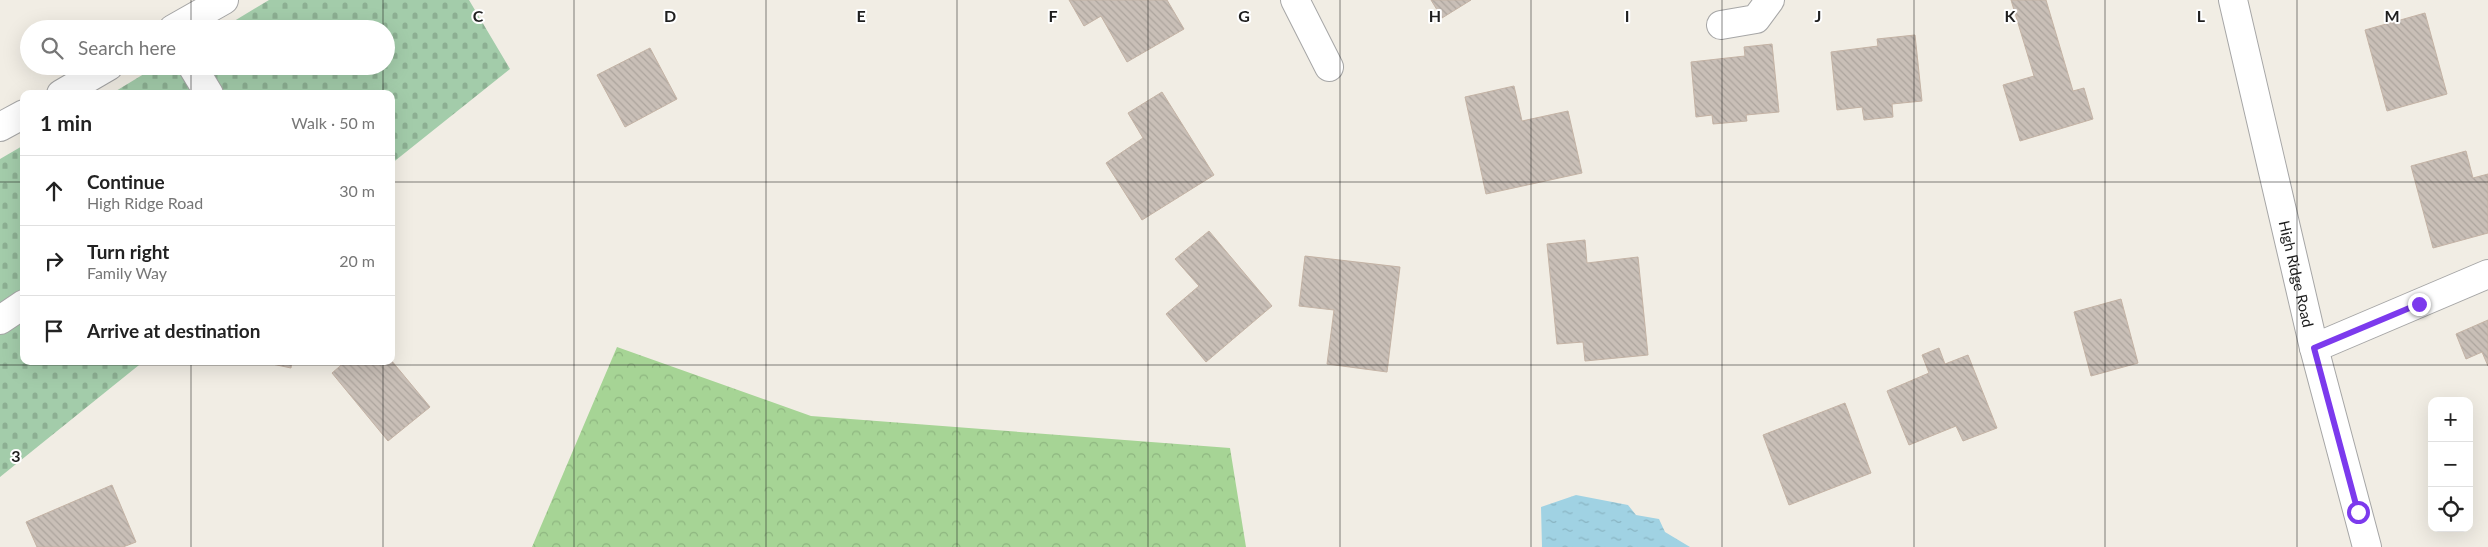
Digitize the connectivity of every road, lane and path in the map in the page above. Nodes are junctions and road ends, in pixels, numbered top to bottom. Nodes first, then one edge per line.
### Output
1 (224, 0) edge
2 (1295, 0) edge
3 (1770, 0) edge
4 (2233, 0) edge
5 (189, 20) edge
6 (1721, 26) dead end
7 (1329, 67) dead end
8 (94, 75) edge
9 (197, 75) edge
10 (68, 90) edge
11 (207, 90) edge
12 (20, 116) edge
13 (0, 127) edge
14 (2488, 274) edge
15 (20, 307) edge
16 (0, 320) edge
17 (2314, 348) junction
18 (2368, 547) edge

1 - 5 street
2 - 7 street
3 - 6 street
4 - 17 street, High Ridge Road
8 - 10 street
9 - 11 street
12 - 13 street
14 - 17 street
15 - 16 street
17 - 18 street, High Ridge Road

